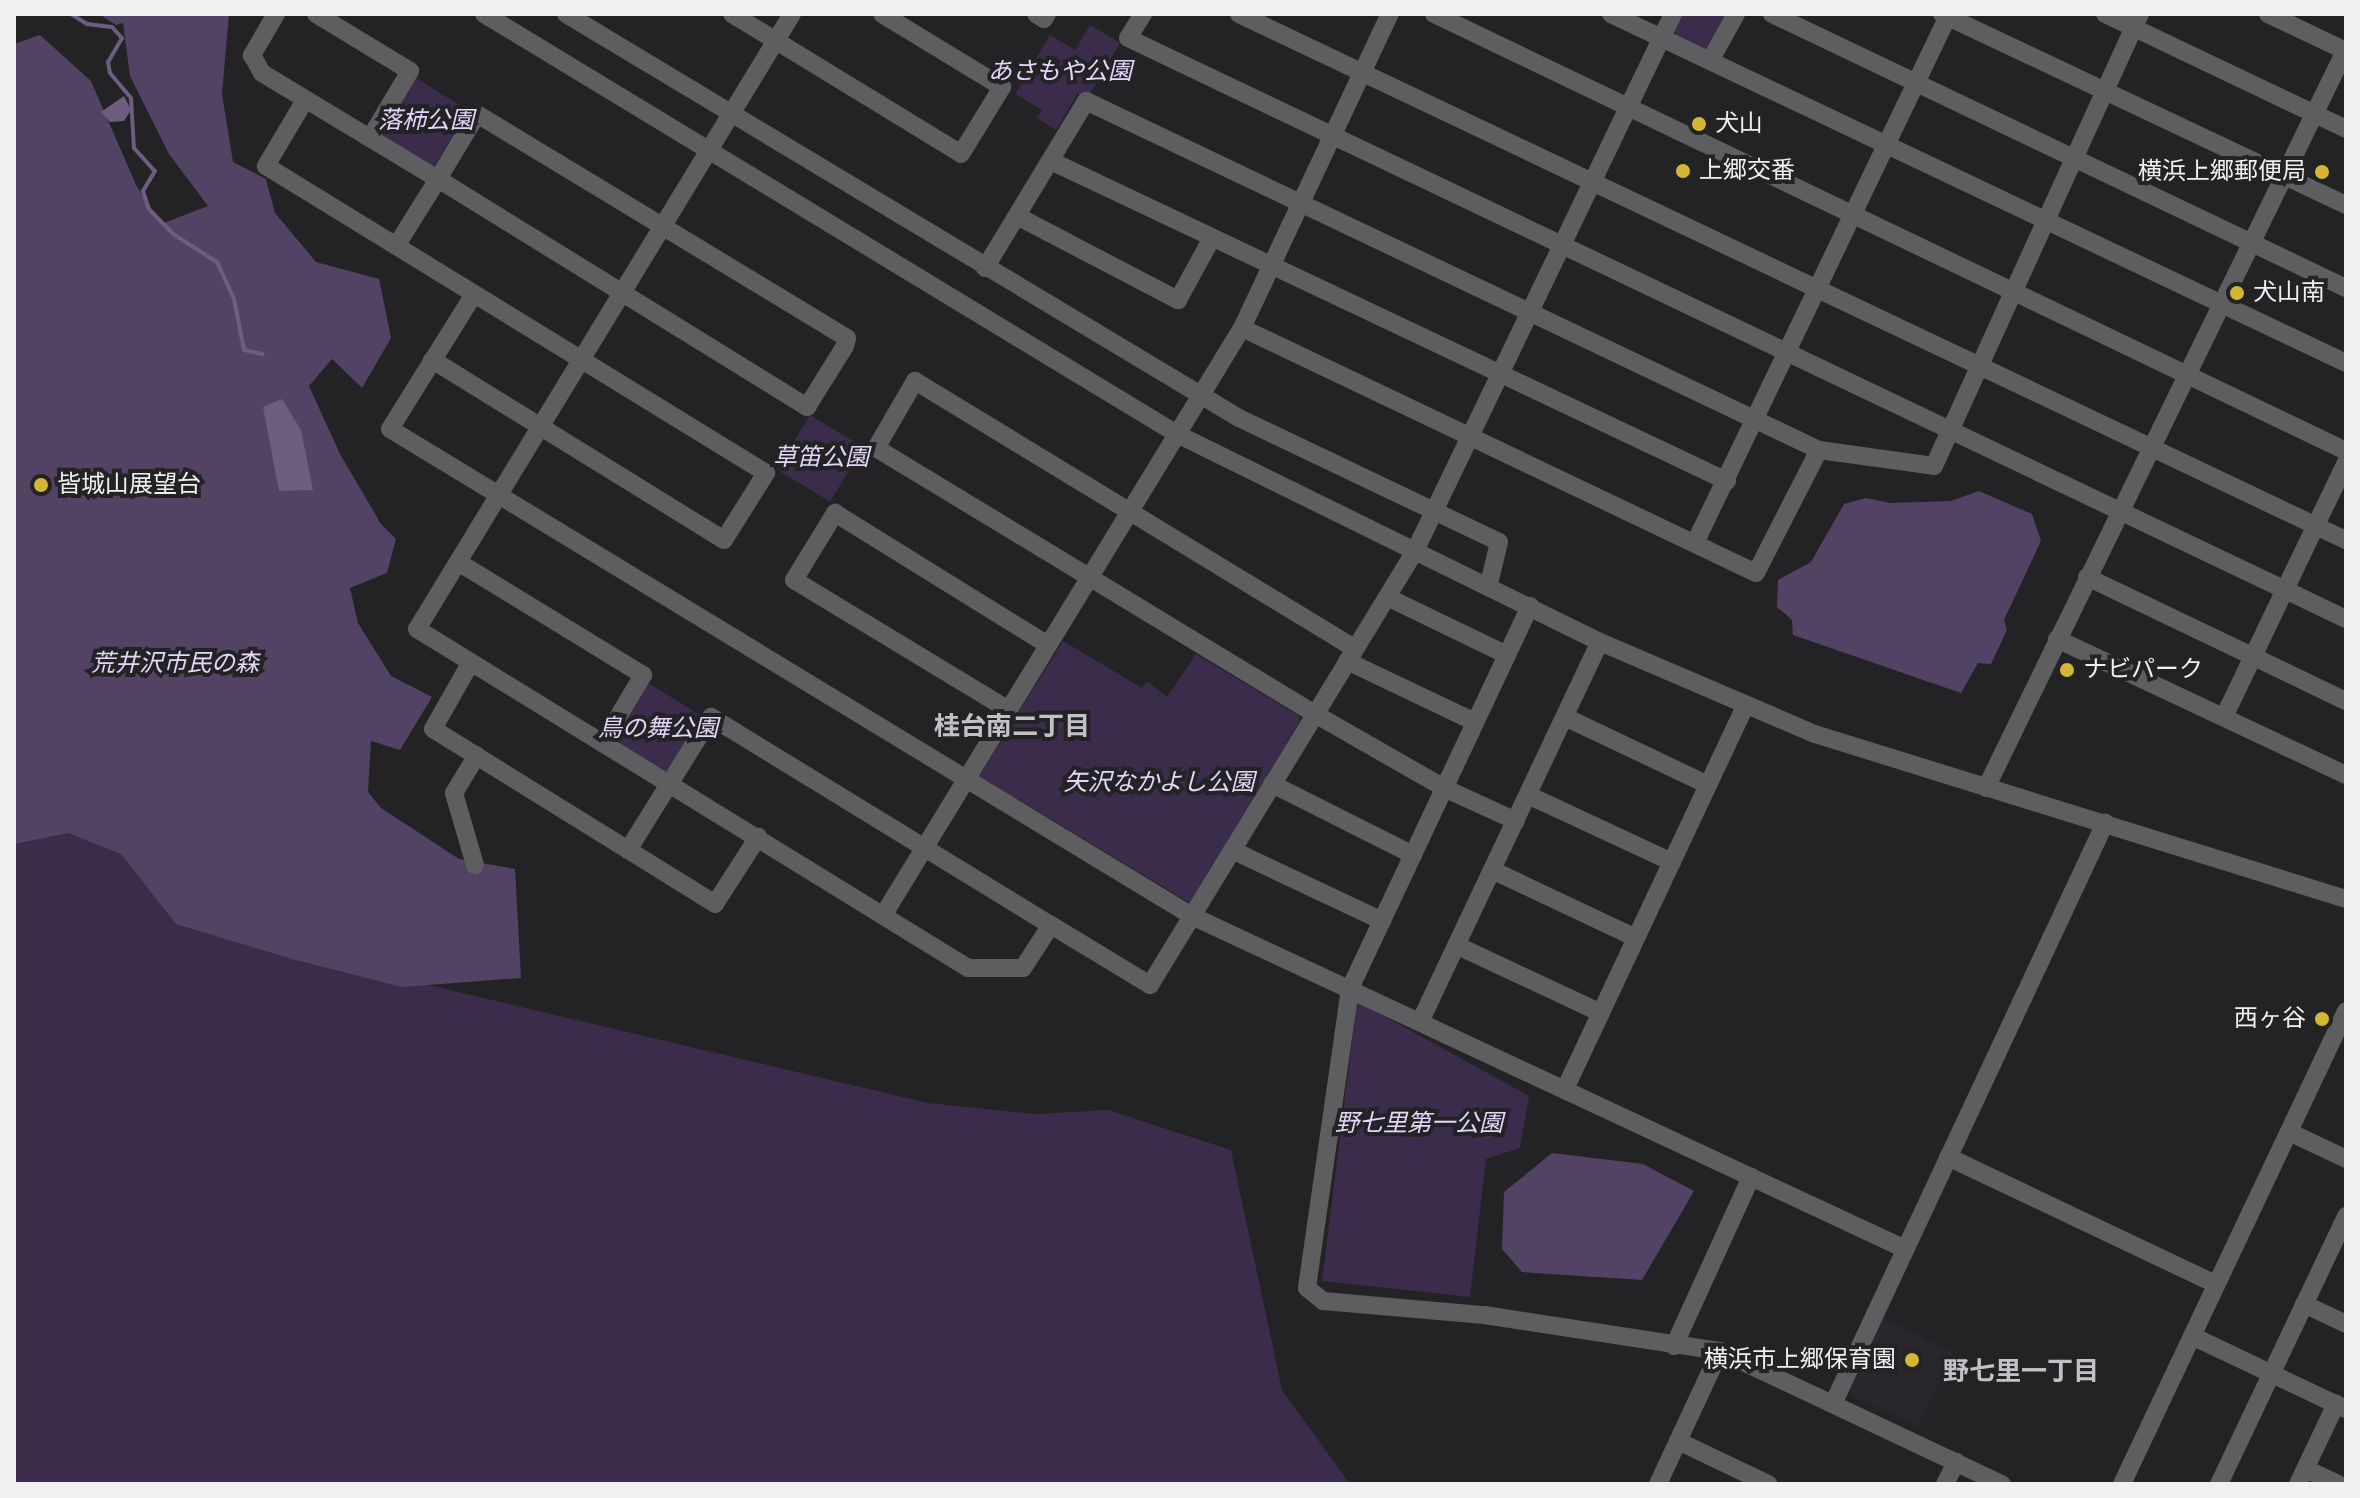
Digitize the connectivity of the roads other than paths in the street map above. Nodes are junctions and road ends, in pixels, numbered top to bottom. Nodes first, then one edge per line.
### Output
1 (276, 14) edge
2 (316, 14) edge
3 (484, 14) edge
4 (566, 14) edge
5 (732, 14) edge
6 (792, 14) edge
7 (882, 14) edge
8 (1036, 14) edge
9 (1047, 14) edge
10 (1143, 14) edge
11 (1239, 14) edge
12 (1390, 14) edge
13 (1434, 14) edge
14 (1611, 14) edge
15 (1673, 14) edge
16 (1736, 14) edge
17 (1772, 14) edge
18 (2105, 14) edge
19 (2268, 14) edge
20 (1946, 15) edge
21 (2137, 21) edge
22 (1662, 38) junction
23 (776, 40) junction
24 (2346, 50) edge
25 (1711, 59) junction
26 (1363, 72) junction
27 (1914, 83) junction
28 (2106, 90) junction
29 (305, 100) junction
30 (1628, 107) junction
31 (731, 114) junction
32 (2315, 114) junction
33 (2346, 129) edge
34 (1332, 136) junction
35 (370, 138) junction
36 (1886, 145) junction
37 (707, 152) junction
38 (2074, 159) junction
39 (1051, 161) junction
40 (2285, 176) junction
41 (438, 179) junction
42 (1593, 182) junction
43 (1301, 203) junction
44 (2346, 205) edge
45 (1854, 215) junction
46 (1017, 216) junction
47 (2047, 220) junction
48 (663, 225) junction
49 (1212, 238) junction
50 (2253, 244) junction
51 (1562, 245) junction
52 (396, 246) junction
53 (1272, 265) junction
54 (985, 268) junction
55 (2346, 288) edge
56 (1818, 289) junction
57 (2015, 291) junction
58 (622, 292) junction
59 (474, 294) junction
60 (2223, 305) junction
61 (1530, 312) junction
62 (1242, 328) junction
63 (1787, 353) junction
64 (581, 359) junction
65 (432, 360) junction
66 (2346, 363) edge
67 (1980, 365) junction
68 (1501, 374) junction
69 (2190, 375) junction
70 (1200, 395) junction
71 (1757, 420) junction
72 (541, 425) junction
73 (1950, 431) junction
74 (1177, 434) junction
75 (1471, 437) junction
76 (2149, 446) junction
77 (1819, 450) junction
78 (2346, 451) edge
79 (2346, 462) edge
80 (1727, 481) junction
81 (499, 495) junction
82 (2118, 510) junction
83 (1128, 511) junction
84 (1433, 513) junction
85 (2316, 526) junction
86 (2346, 540) edge
87 (1695, 543) junction
88 (1415, 551) junction
89 (458, 562) junction
90 (2087, 577) junction
91 (1089, 578) junction
92 (1489, 584) junction
93 (2286, 590) junction
94 (1387, 597) junction
95 (1530, 606) junction
96 (2346, 619) edge
97 (2057, 639) junction
98 (1600, 642) junction
99 (1046, 644) junction
100 (1351, 654) junction
101 (1507, 655) junction
102 (2253, 657) junction
103 (471, 662) junction
104 (2346, 701) edge
105 (1745, 707) junction
106 (1007, 709) junction
107 (1315, 714) junction
108 (1565, 717) junction
109 (2224, 717) junction
110 (1475, 722) junction
111 (603, 742) junction
112 (477, 755) junction
113 (2346, 775) edge
114 (965, 779) junction
115 (668, 782) junction
116 (1272, 784) junction
117 (1708, 785) junction
118 (1444, 788) junction
119 (1986, 788) junction
120 (1528, 795) junction
121 (1516, 821) junction
122 (2105, 823) junction
123 (758, 837) junction
124 (925, 846) junction
125 (628, 850) junction
126 (1232, 850) junction
127 (1413, 855) junction
128 (1672, 862) junction
129 (475, 865) dead end
130 (1492, 870) junction
131 (2346, 899) edge
132 (884, 914) junction
133 (1192, 916) junction
134 (1382, 921) junction
135 (1051, 925) junction
136 (1636, 938) junction
137 (1458, 946) junction
138 (1350, 989) junction
139 (2346, 1011) edge
140 (1601, 1013) junction
141 (1420, 1022) junction
142 (1565, 1089) junction
143 (2289, 1132) junction
144 (1948, 1157) junction
145 (2346, 1159) edge
146 (1751, 1177) junction
147 (2346, 1216) edge
148 (2341, 1240) edge
149 (1905, 1249) junction
150 (2216, 1284) junction
151 (2304, 1304) junction
152 (2346, 1324) edge
153 (2192, 1336) junction
154 (1674, 1346) junction
155 (1720, 1351) junction
156 (2271, 1373) junction
157 (1833, 1404) junction
158 (2341, 1406) edge
159 (1678, 1441) junction
160 (1956, 1462) junction
161 (2302, 1476) edge
162 (1658, 1484) edge
163 (1768, 1484) edge
164 (1945, 1484) edge
165 (2002, 1484) edge
166 (2122, 1484) edge
167 (2219, 1484) edge
168 (2338, 1484) edge

1 - 29 street
2 - 35 street
3 - 37 street
4 - 31 street
5 - 23 street
6 - 23 street
7 - 23 street
8 - 9 street
10 - 34 street
11 - 26 street
12 - 26 street
13 - 30 street
14 - 22 street
15 - 22 street
16 - 25 street
17 - 27 street
18 - 21 street
19 - 24 street
20 - 27 street
20 - 28 street
21 - 28 street
21 - 32 street
22 - 25 street
22 - 30 street
23 - 31 street
24 - 32 street
25 - 36 street
26 - 34 street
26 - 42 street
27 - 36 street
27 - 38 street
28 - 38 street
28 - 40 street
29 - 35 street
29 - 52 street
30 - 42 street
30 - 45 street
31 - 37 street
31 - 54 street
32 - 33 street
32 - 40 street
34 - 43 street
34 - 51 street
35 - 41 street
36 - 45 street
36 - 47 street
37 - 48 street
37 - 74 street
38 - 47 street
38 - 50 street
39 - 43 street
39 - 46 street
39 - 49 street
40 - 44 street
40 - 50 street
41 - 48 street
41 - 52 street
41 - 58 street
42 - 51 street
42 - 56 street
43 - 53 street
43 - 61 street
45 - 56 street
45 - 57 street
46 - 49 street
46 - 54 street
47 - 57 street
47 - 60 street
48 - 58 street
48 - 58 street
49 - 53 street
50 - 55 street
50 - 60 street
51 - 61 street
51 - 63 street
52 - 59 street
53 - 62 street
53 - 68 street
54 - 70 street
56 - 63 street
56 - 67 street
57 - 67 street
57 - 69 street
58 - 64 street
59 - 64 street
59 - 65 street
60 - 66 street
60 - 69 street
61 - 68 street
61 - 71 street
62 - 70 street
62 - 75 street
63 - 71 street
63 - 73 street
64 - 72 street
64 - 72 street
65 - 72 street
65 - 81 street
67 - 73 street
67 - 76 street
68 - 75 street
68 - 80 street
69 - 76 street
69 - 78 street
70 - 74 street
70 - 84 street
71 - 77 street
71 - 80 street
72 - 81 street
73 - 77 street
73 - 82 street
74 - 83 street
74 - 88 street
75 - 84 street
75 - 87 street
76 - 82 street
76 - 85 street
77 - 87 street
79 - 85 street
80 - 87 street
81 - 89 street
81 - 114 street
82 - 90 street
82 - 93 street
83 - 91 street
83 - 91 street
83 - 100 street
84 - 88 street
84 - 92 street
85 - 86 street
85 - 93 street
88 - 92 street
88 - 94 street
89 - 103 street
89 - 111 street
90 - 97 street
90 - 102 street
91 - 99 street
91 - 107 street
92 - 95 street
93 - 96 street
93 - 102 street
94 - 100 street
94 - 101 street
95 - 98 street
95 - 101 street
97 - 109 street
97 - 119 street
98 - 105 street
98 - 108 street
99 - 106 street
99 - 106 street
100 - 107 street
100 - 110 street
101 - 110 street
102 - 104 street
102 - 109 street
103 - 111 street
103 - 112 street
105 - 117 street
105 - 119 street
106 - 114 street
107 - 116 street
107 - 118 street
108 - 117 street
108 - 120 street
109 - 113 street
110 - 118 street
111 - 115 street
112 - 125 street
112 - 129 street
114 - 124 street
114 - 133 street
115 - 123 street
115 - 124 street
115 - 125 street
116 - 126 street
116 - 127 street
117 - 128 street
118 - 121 street
118 - 127 street
119 - 122 street
120 - 121 street
120 - 128 street
121 - 130 street
122 - 131 street
122 - 144 street
123 - 125 street
123 - 132 street
124 - 132 street
124 - 135 street
126 - 133 street
126 - 134 street
127 - 134 street
128 - 136 street
130 - 136 street
130 - 137 street
132 - 135 street
133 - 135 street
133 - 138 street
134 - 138 street
136 - 140 street
137 - 140 street
137 - 141 street
138 - 141 street
138 - 154 street
139 - 143 street
140 - 142 street
141 - 142 street
142 - 146 street
143 - 145 street
143 - 150 street
144 - 149 street
144 - 150 street
146 - 149 street
146 - 154 street
147 - 148 street
148 - 151 street
149 - 157 street
150 - 153 street
151 - 152 street
151 - 156 street
153 - 156 street
153 - 166 street
154 - 155 street
155 - 157 street
155 - 159 street
156 - 158 street
156 - 167 street
157 - 160 street
158 - 161 street
159 - 162 street
159 - 163 street
160 - 164 street
160 - 165 street
161 - 168 street

